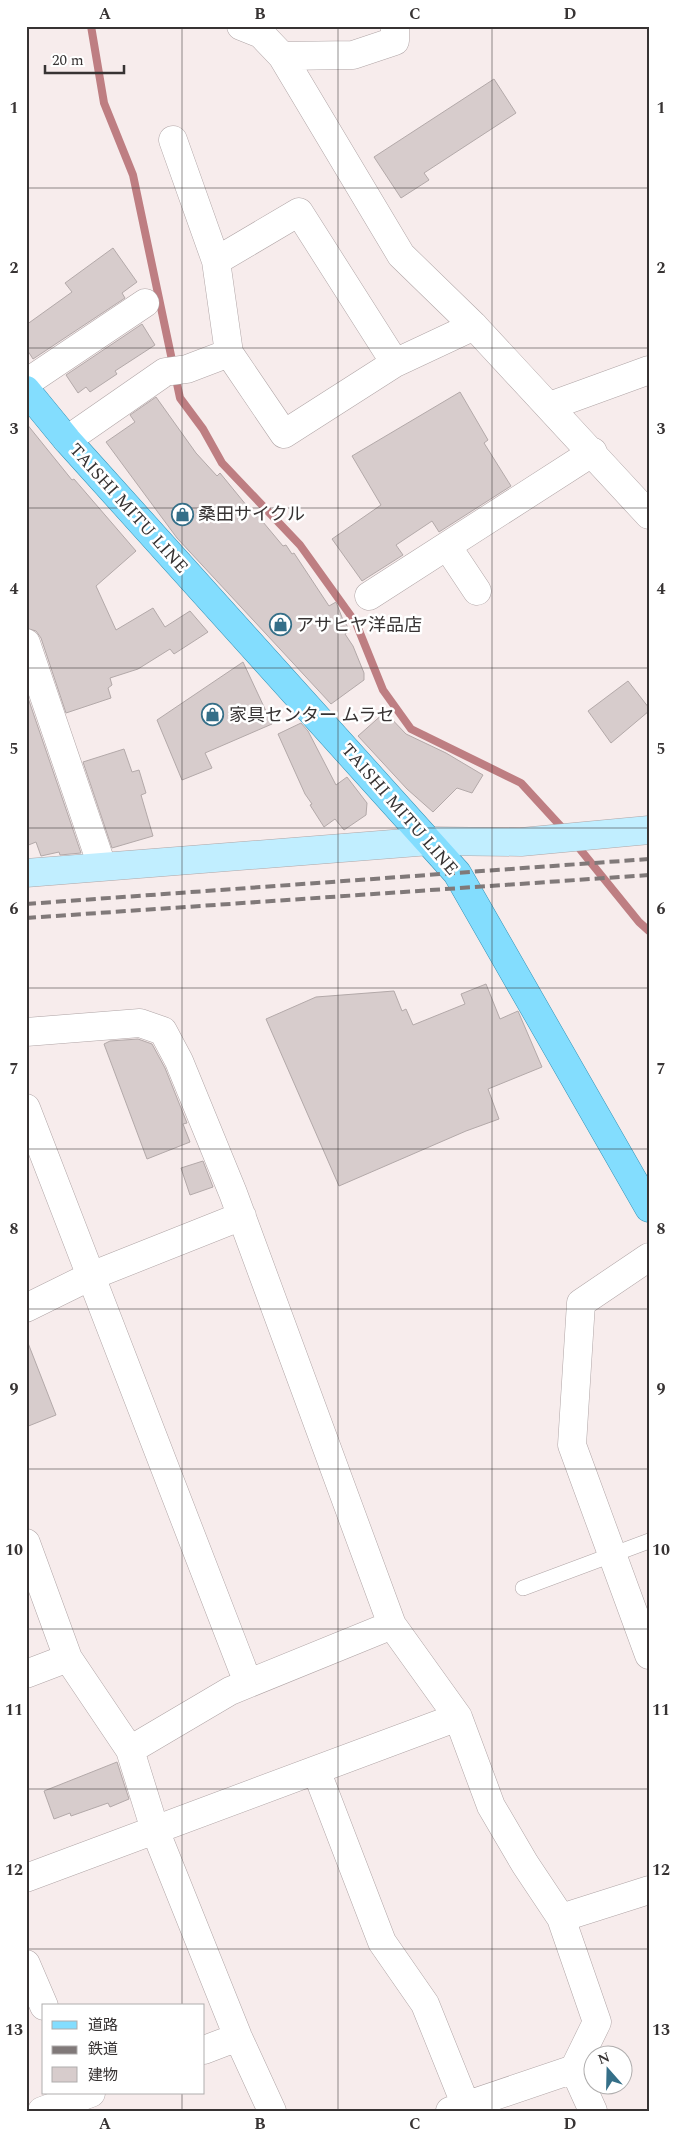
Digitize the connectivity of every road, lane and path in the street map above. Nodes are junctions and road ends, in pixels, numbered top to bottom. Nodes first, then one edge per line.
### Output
1 (241, 26) edge
2 (395, 26) edge
3 (282, 56) junction
4 (173, 140) dead end
5 (216, 261) junction
6 (145, 303) dead end
7 (474, 326) junction
8 (229, 353) junction
9 (396, 363) junction
10 (649, 370) edge
11 (26, 383) edge
12 (26, 390) edge
13 (550, 406) junction
14 (67, 440) junction
15 (593, 452) junction
16 (649, 515) edge
17 (447, 546) junction
18 (477, 591) dead end
19 (369, 596) dead end
20 (26, 643) edge
21 (649, 830) edge
22 (430, 841) junction
23 (102, 866) junction
24 (26, 872) edge
25 (26, 1032) edge
26 (26, 1108) edge
27 (649, 1208) edge
28 (242, 1216) junction
29 (649, 1257) edge
30 (91, 1276) junction
31 (26, 1308) edge
32 (649, 1542) edge
33 (26, 1543) edge
34 (613, 1554) junction
35 (524, 1588) dead end
36 (392, 1624) junction
37 (649, 1655) edge
38 (68, 1658) junction
39 (26, 1674) edge
40 (248, 1683) junction
41 (458, 1717) junction
42 (130, 1750) junction
43 (316, 1770) junction
44 (155, 1830) junction
45 (26, 1878) edge
46 (649, 1890) edge
47 (561, 1918) junction
48 (26, 1964) edge
49 (43, 2004) edge
50 (238, 2036) junction
51 (205, 2050) edge
52 (574, 2069) junction
53 (86, 2098) edge
54 (461, 2109) edge
55 (42, 2111) edge
56 (272, 2111) edge
57 (593, 2111) edge

1 - 3 street
2 - 3 street
3 - 7 street
4 - 5 street
5 - 8 street
5 - 9 street
6 - 11 street
7 - 9 street
7 - 13 street
8 - 9 street
8 - 14 street
10 - 13 street
12 - 14 main road, TAISHI MITU LINE
13 - 15 street
14 - 22 main road, TAISHI MITU LINE
15 - 16 street
15 - 17 street
17 - 18 street
17 - 19 street
20 - 23 street
21 - 22 main road
22 - 23 main road
22 - 27 main road, TAISHI MITU LINE
23 - 24 main road
25 - 28 street
26 - 30 street
28 - 30 street
28 - 36 street
29 - 34 street
30 - 31 street
30 - 40 street
32 - 34 lane
33 - 38 street
34 - 35 lane
34 - 37 street
36 - 40 street
36 - 41 street
38 - 39 street
38 - 42 street
40 - 42 street
41 - 43 street
41 - 47 street
42 - 44 street
43 - 44 street
43 - 54 street
44 - 45 street
44 - 50 street
46 - 47 street
47 - 52 street
48 - 49 street
50 - 51 street
50 - 56 street
52 - 54 street
52 - 57 street
53 - 55 street

